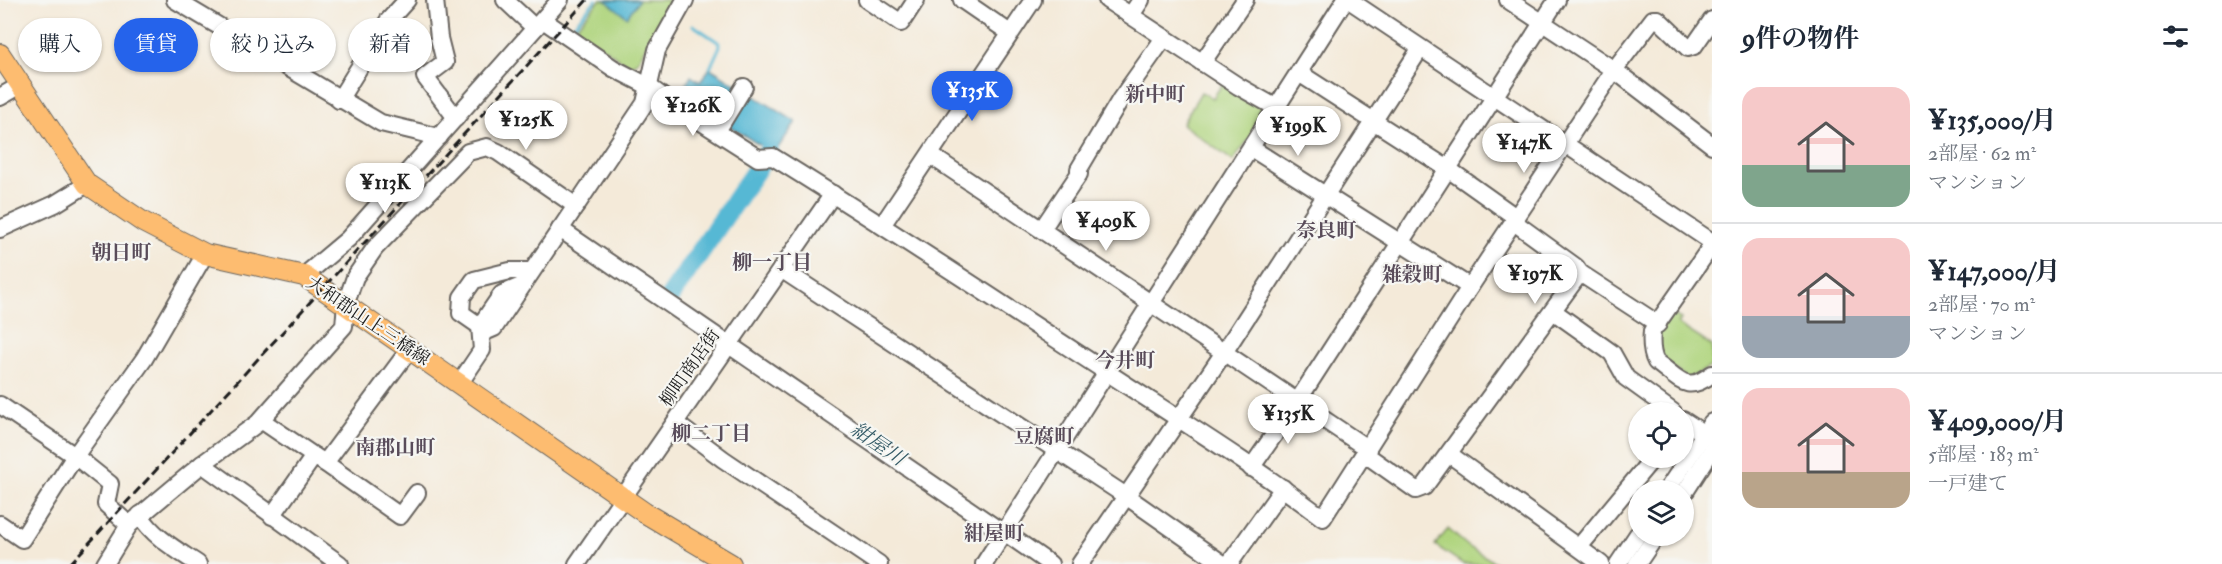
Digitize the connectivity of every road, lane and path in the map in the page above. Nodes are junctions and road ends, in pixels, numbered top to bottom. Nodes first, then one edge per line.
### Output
1 (176, 0) edge
2 (406, 0) edge
3 (435, 0) edge
4 (505, 0) edge
5 (560, 0) edge
6 (685, 0) edge
7 (867, 0) edge
8 (916, 0) edge
9 (962, 0) edge
10 (1033, 0) edge
11 (1107, 0) edge
12 (1141, 0) edge
13 (1245, 0) edge
14 (1347, 0) edge
15 (1508, 0) edge
16 (1557, 0) edge
17 (1131, 15) junction
18 (1712, 20) edge
19 (1542, 22) junction
20 (539, 24) junction
21 (1010, 33) junction
22 (1164, 38) junction
23 (1420, 49) junction
24 (0, 54) edge
25 (1202, 63) junction
26 (1614, 70) junction
27 (1299, 73) junction
28 (21, 85) junction
29 (648, 86) junction
30 (744, 87) dead end
31 (0, 97) edge
32 (1494, 98) junction
33 (339, 100) junction
34 (1277, 108) junction
35 (456, 118) junction
36 (1374, 121) junction
37 (717, 131) junction
38 (440, 136) junction
39 (1564, 145) junction
40 (1712, 145) edge
41 (1251, 148) junction
42 (930, 155) junction
43 (1448, 169) junction
44 (87, 184) junction
45 (833, 194) junction
46 (1326, 195) junction
47 (576, 206) junction
48 (0, 212) edge
49 (1515, 220) junction
50 (883, 224) junction
51 (5, 228) edge
52 (560, 229) junction
53 (1042, 229) junction
54 (1400, 243) junction
55 (1712, 243) edge
56 (205, 255) junction
57 (781, 269) junction
58 (532, 271) junction
59 (1580, 273) junction
60 (304, 276) junction
61 (1470, 287) junction
62 (346, 303) junction
63 (1151, 303) junction
64 (1552, 311) junction
65 (1658, 324) junction
66 (480, 326) junction
67 (729, 346) junction
68 (410, 350) junction
69 (1223, 354) junction
70 (1106, 372) junction
71 (1712, 374) edge
72 (459, 384) junction
73 (1297, 402) junction
74 (1658, 402) edge
75 (0, 405) edge
76 (1179, 418) junction
77 (261, 420) junction
78 (675, 423) junction
79 (1694, 425) edge
80 (1709, 432) edge
81 (1712, 450) edge
82 (1055, 451) junction
83 (1366, 451) junction
84 (1449, 454) junction
85 (75, 456) junction
86 (320, 460) junction
87 (202, 464) junction
88 (1251, 468) junction
89 (1645, 468) edge
90 (1674, 480) edge
91 (1693, 480) edge
92 (1283, 488) junction
93 (417, 493) dead end
94 (622, 496) junction
95 (1126, 496) junction
96 (272, 516) junction
97 (134, 520) junction
98 (0, 524) edge
99 (1005, 530) junction
100 (1630, 546) edge
101 (1649, 546) edge
102 (1579, 547) junction
103 (322, 559) edge
104 (727, 563) edge
105 (105, 564) edge
106 (198, 564) edge
107 (340, 564) edge
108 (578, 564) edge
109 (879, 564) edge
110 (984, 564) edge
111 (1050, 564) edge
112 (1060, 564) edge
113 (1080, 564) edge
114 (1223, 564) edge
115 (1229, 564) edge
116 (1600, 564) edge
117 (1618, 564) edge
118 (1637, 564) edge

1 - 33 street
2 - 33 street
3 - 35 street
4 - 20 street
5 - 20 street
6 - 29 street
7 - 8 street
9 - 21 street
10 - 21 street
11 - 17 street
12 - 17 street
13 - 25 street
14 - 23 street
14 - 27 street
15 - 19 street
16 - 19 street
17 - 22 street
18 - 26 street
19 - 26 street
19 - 32 street
20 - 29 street
20 - 35 street
21 - 42 street
22 - 25 street
22 - 53 street
23 - 32 street
23 - 36 street
24 - 28 main road, 大和郡山上三橋線
25 - 34 street
26 - 39 street
26 - 40 street
27 - 34 street
27 - 36 street
28 - 31 street
28 - 44 main road, 大和郡山上三橋線
29 - 37 street
29 - 47 street
30 - 37 street
32 - 39 street
32 - 43 street
33 - 38 street
34 - 41 street
35 - 38 street
36 - 43 street
36 - 46 street
37 - 45 street
38 - 60 street
39 - 49 street
39 - 55 street
41 - 46 street
41 - 63 street
42 - 50 street
42 - 53 street
43 - 49 street
43 - 54 street
44 - 51 street
44 - 56 main road, 大和郡山上三橋線
45 - 50 street
45 - 57 street, 柳町商店街
46 - 54 street
46 - 69 street
47 - 52 street
47 - 62 street
48 - 51 street
49 - 59 street
49 - 61 street
50 - 70 street
52 - 58 street
52 - 67 street
53 - 63 street
54 - 61 street
54 - 73 street
55 - 65 street
56 - 60 main road, 大和郡山上三橋線
56 - 85 street
57 - 67 street, 柳町商店街
57 - 82 street
58 - 66 street
58 - 66 street
59 - 64 street
59 - 65 street
60 - 62 main road, 大和郡山上三橋線
61 - 83 street
62 - 68 main road, 大和郡山上三橋線
62 - 77 street
63 - 69 street
63 - 70 street
64 - 74 street
64 - 84 street
65 - 71 street
66 - 72 street
67 - 78 street, 柳町商店街
67 - 99 street
68 - 72 main road, 大和郡山上三橋線
68 - 86 street
69 - 73 street
69 - 76 street
70 - 76 street
70 - 82 street
72 - 94 main road, 大和郡山上三橋線
73 - 83 street
73 - 88 street
75 - 85 street
76 - 88 street
76 - 95 street
77 - 86 street
77 - 87 street
78 - 94 street, 柳町商店街
78 - 109 street
79 - 80 street
80 - 90 street
81 - 91 street
82 - 95 street
82 - 99 street
83 - 84 street
83 - 92 street
84 - 102 street
85 - 97 street
85 - 98 street
86 - 93 street
86 - 96 street
87 - 96 street
87 - 97 street
88 - 92 street
89 - 102 street
92 - 115 street
94 - 104 main road, 大和郡山上三橋線
94 - 108 street, 柳町商店街
95 - 113 street
95 - 114 street
96 - 103 street
97 - 105 street
97 - 106 street
99 - 110 street
99 - 111 street
99 - 112 street
100 - 117 street
101 - 118 street
102 - 116 street
103 - 107 street

